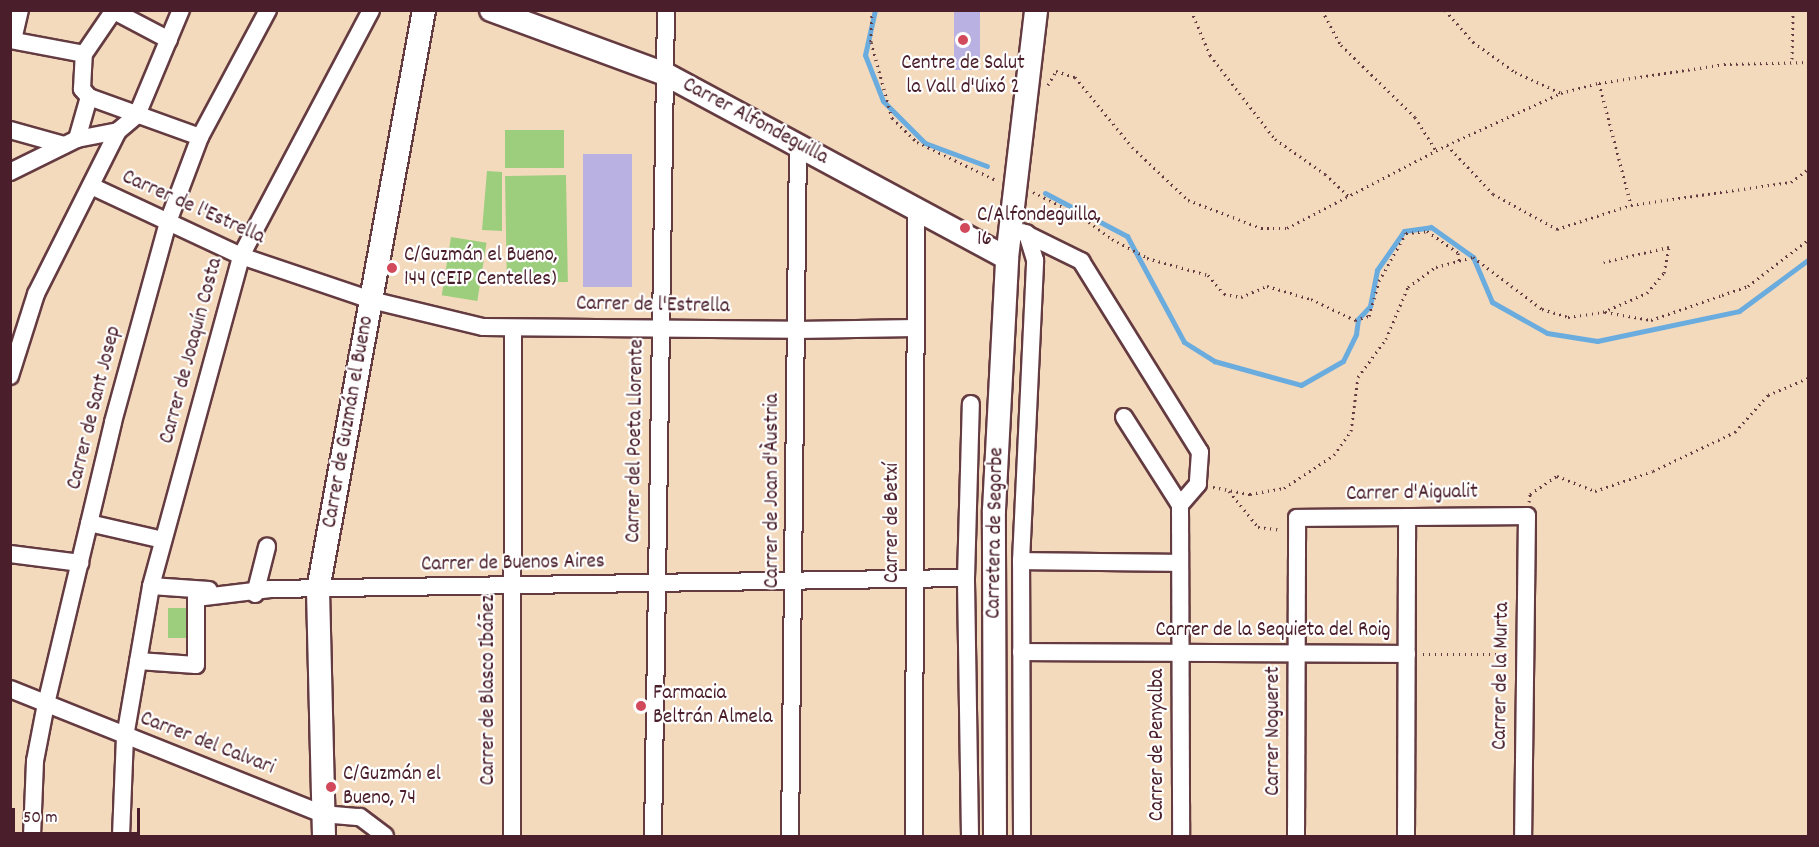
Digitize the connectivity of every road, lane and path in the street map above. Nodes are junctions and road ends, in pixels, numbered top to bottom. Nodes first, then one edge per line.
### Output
1 (20, 10) edge
2 (181, 10) edge
3 (371, 10) edge
4 (424, 10) edge
5 (491, 10) edge
6 (666, 10) edge
7 (872, 10) edge
8 (1036, 10) edge
9 (1191, 10) edge
10 (1322, 10) edge
11 (1445, 10) edge
12 (1793, 10) edge
13 (114, 11) edge
14 (258, 13) edge
15 (12, 40) edge
16 (169, 40) junction
17 (84, 54) junction
18 (1792, 59) junction
19 (1809, 62) edge
20 (665, 74) junction
21 (1599, 83) junction
22 (1045, 91) dead end
23 (1561, 93) junction
24 (89, 98) junction
25 (137, 115) junction
26 (10, 130) edge
27 (118, 131) junction
28 (200, 137) junction
29 (70, 142) junction
30 (1447, 145) junction
31 (798, 146) junction
32 (1436, 150) junction
33 (1809, 169) edge
34 (10, 172) edge
35 (1000, 182) dead end
36 (91, 186) junction
37 (1031, 192) dead end
38 (1351, 198) junction
39 (1631, 205) junction
40 (916, 209) junction
41 (168, 222) junction
42 (1018, 231) junction
43 (1809, 240) edge
44 (241, 256) junction
45 (1007, 258) junction
46 (1459, 261) junction
47 (1604, 262) dead end
48 (371, 300) junction
49 (1603, 312) junction
50 (513, 328) junction
51 (916, 328) junction
52 (661, 329) junction
53 (796, 330) junction
54 (10, 376) edge
55 (1809, 378) edge
56 (971, 404) dead end
57 (1124, 417) dead end
58 (1198, 484) junction
59 (1227, 489) junction
60 (1180, 506) junction
61 (1527, 516) junction
62 (1407, 517) junction
63 (89, 523) junction
64 (1297, 524) junction
65 (163, 540) junction
66 (267, 547) dead end
67 (10, 554) edge
68 (1021, 561) junction
69 (80, 563) junction
70 (1180, 563) junction
71 (966, 578) junction
72 (915, 579) junction
73 (795, 581) junction
74 (657, 584) junction
75 (151, 586) junction
76 (512, 586) junction
77 (318, 590) junction
78 (255, 594) junction
79 (1021, 651) junction
80 (1180, 653) junction
81 (1297, 653) junction
82 (1407, 654) junction
83 (1525, 655) junction
84 (138, 661) junction
85 (10, 689) edge
86 (46, 704) junction
87 (125, 737) junction
88 (322, 814) junction
89 (32, 837) edge
90 (121, 837) edge
91 (324, 837) edge
92 (385, 837) edge
93 (512, 837) edge
94 (653, 837) edge
95 (790, 837) edge
96 (914, 837) edge
97 (970, 837) edge
98 (994, 837) edge
99 (1022, 837) edge
100 (1181, 837) edge
101 (1296, 837) edge
102 (1406, 837) edge
103 (1523, 837) edge

1 - 15 street
2 - 16 street
3 - 44 street, Carrer de Joaquín Costa
4 - 48 street, Carrer de Guzmán el Bueno
5 - 20 street, Carrer Alfondeguilla
6 - 20 street, Carrer del Poeta Llorente
7 - 35 path
8 - 42 street
9 - 38 path
10 - 32 path
11 - 23 path
12 - 18 path
13 - 16 street
13 - 17 street
14 - 28 street, Carrer de Sant Josep
15 - 17 street
16 - 25 street
17 - 24 street
18 - 19 path
18 - 21 path
20 - 31 street, Carrer Alfondeguilla
20 - 52 street, Carrer del Poeta Llorente
21 - 23 path
21 - 39 path
22 - 38 path
23 - 30 path
24 - 25 street
24 - 29 street
25 - 27 street
25 - 28 street
26 - 29 street
27 - 29 street
27 - 36 street
28 - 41 street, Carrer de Sant Josep
29 - 34 street
30 - 32 path
30 - 39 path
31 - 40 street, Carrer Alfondeguilla
31 - 53 street, Carrer de Joan d'Àustria
32 - 38 path
33 - 39 path
36 - 41 street, Carrer de l'Estrella
36 - 54 street
37 - 46 path
40 - 45 street, Carrer Alfondeguilla
40 - 51 street, Carrer de Betxí
41 - 44 street, Carrer de l'Estrella
41 - 63 street, Carrer de Sant Josep
42 - 45 street, Carretera de Segorbe
42 - 58 street
42 - 68 street, Carretera de Segorbe
43 - 49 path
44 - 48 street, Carrer de l'Estrella
44 - 65 street, Carrer de Joaquín Costa
45 - 98 street, Carretera de Segorbe
46 - 49 path
46 - 59 path
47 - 49 path
48 - 50 street, Carrer de l'Estrella
48 - 77 street, Carrer de Guzmán el Bueno
50 - 52 street, Carrer de l'Estrella
50 - 76 street, Carrer de Blasco Ibáñez
51 - 53 street, Carrer de l'Estrella
51 - 72 street, Carrer de Betxí
52 - 53 street, Carrer de l'Estrella
52 - 74 street, Carrer del Poeta Llorente
53 - 73 street, Carrer de Joan d'Àustria
55 - 61 path
56 - 71 street, Carretera de Segorbe
57 - 60 street
58 - 59 path
58 - 60 street
59 - 64 path
60 - 70 street, Carrer de Penyalba
61 - 62 street, Carrer d'Aigualit
61 - 83 street, Carrer de la Murta
62 - 64 street, Carrer d'Aigualit
62 - 82 street
63 - 65 street
63 - 69 street, Carrer de Sant Josep
64 - 81 street, Carrer Nogueret
65 - 75 street, Carrer de Joaquín Costa
66 - 78 street
67 - 69 street
68 - 70 street
68 - 79 street, Carretera de Segorbe
69 - 86 street, Carrer de Sant Josep
70 - 80 street, Carrer de Penyalba
71 - 72 street, Carrer de Buenos Aires
71 - 97 street, Carretera de Segorbe
72 - 73 street, Carrer de Buenos Aires
72 - 96 street, Carrer de Betxí
73 - 74 street, Carrer de Buenos Aires
73 - 95 street, Carrer de Joan d'Àustria
74 - 76 street, Carrer de Buenos Aires
74 - 94 street, Carrer del Poeta Llorente
75 - 78 street
75 - 84 street, Carrer de Joaquín Costa
76 - 77 street, Carrer de Buenos Aires
76 - 93 street, Carrer de Blasco Ibáñez
77 - 78 street, Carrer de Buenos Aires
77 - 88 street, Carrer de Guzmán el Bueno
78 - 84 street
79 - 80 street, Carrer de la Sequieta del Roig
79 - 99 street, Carretera de Segorbe
80 - 81 street, Carrer de la Sequieta del Roig
80 - 100 street, Carrer de Penyalba
81 - 82 street, Carrer de la Sequieta del Roig
81 - 101 street, Carrer Nogueret
82 - 83 path, Carrer de la Sequieta del Roig
82 - 102 street
83 - 103 street, Carrer de la Murta
84 - 87 street
85 - 86 street, Carrer del Calvari
86 - 87 street, Carrer del Calvari
86 - 89 street, Carrer de Sant Josep
87 - 88 street, Carrer del Calvari
87 - 90 street
88 - 91 street, Carrer de Guzmán el Bueno
88 - 92 street, Carrer del Calvari

